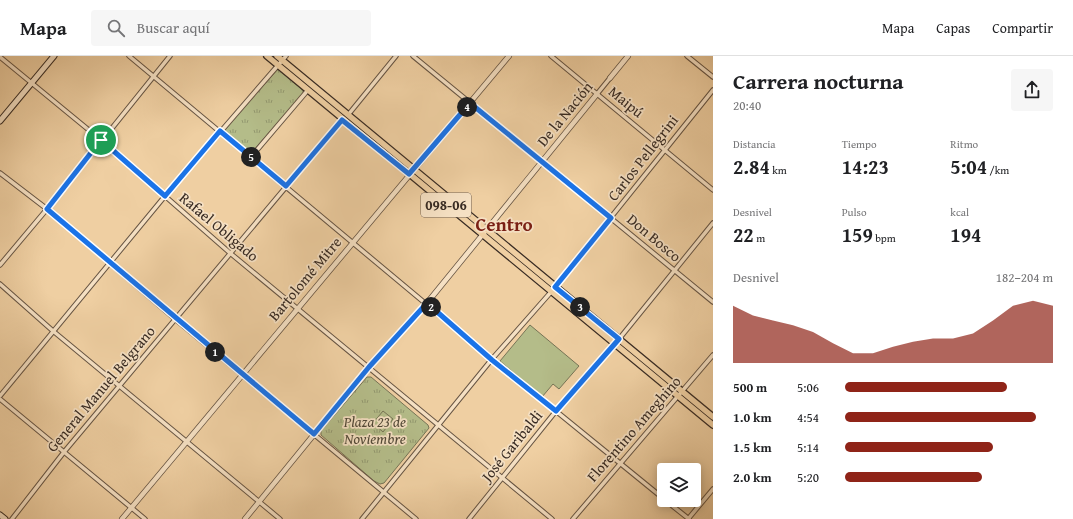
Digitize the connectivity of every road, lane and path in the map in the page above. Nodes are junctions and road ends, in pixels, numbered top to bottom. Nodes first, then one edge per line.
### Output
1 (54, 56) edge
2 (129, 56) edge
3 (170, 56) edge
4 (266, 56) edge
5 (277, 56) edge
6 (396, 56) edge
7 (413, 56) edge
8 (509, 56) edge
9 (551, 56) edge
10 (628, 56) edge
11 (687, 56) edge
12 (0, 57) edge
13 (284, 58) edge
14 (278, 66) junction
15 (153, 76) junction
16 (610, 78) joint
17 (713, 78) edge
18 (32, 83) junction
19 (308, 90) junction
20 (713, 90) edge
21 (597, 94) junction
22 (470, 103) junction
23 (348, 115) junction
24 (342, 120) junction
25 (0, 121) edge
26 (220, 131) junction
27 (101, 140) junction
28 (664, 149) junction
29 (251, 157) junction
30 (543, 161) junction
31 (414, 170) junction
32 (0, 174) edge
33 (409, 174) junction
34 (286, 186) junction
35 (713, 190) edge
36 (165, 196) junction
37 (47, 209) junction
38 (611, 218) junction
39 (713, 223) edge
40 (487, 230) junction
41 (482, 235) junction
42 (352, 243) junction
43 (230, 253) junction
44 (109, 263) junction
45 (0, 265) edge
46 (674, 270) junction
47 (0, 284) edge
48 (555, 287) junction
49 (551, 292) junction
50 (713, 302) edge
51 (427, 303) junction
52 (297, 308) junction
53 (175, 319) junction
54 (52, 331) junction
55 (617, 341) junction
56 (713, 354) edge
57 (492, 360) junction
58 (369, 367) junction
59 (241, 374) junction
60 (119, 386) junction
61 (680, 393) junction
62 (0, 396) edge
63 (0, 399) edge
64 (556, 411) junction
65 (713, 417) edge
66 (439, 425) junction
67 (713, 425) edge
68 (314, 434) junction
69 (186, 441) junction
70 (64, 452) junction
71 (619, 463) junction
72 (502, 478) junction
73 (713, 489) edge
74 (384, 492) junction
75 (657, 494) edge
76 (259, 501) junction
77 (673, 507) edge
78 (131, 508) junction
79 (0, 515) edge
80 (5, 519) edge
81 (12, 519) edge
82 (122, 519) edge
83 (145, 519) edge
84 (245, 519) edge
85 (280, 519) edge
86 (362, 519) edge
87 (416, 519) edge
88 (469, 519) edge
89 (552, 519) edge
90 (573, 519) edge
91 (688, 519) edge

1 - 18 main road
2 - 15 street
3 - 15 street
4 - 14 main road, 098-06
5 - 13 main road, 098-06
6 - 23 street, General Manuel Belgrano
7 - 22 street, Don Bosco
8 - 22 street, Bartolomé Mitre
9 - 21 street, Maipú
10 - 16 street, De la Nación
11 - 17 street
12 - 18 street, Rafael Obligado
13 - 14 street
13 - 23 main road, 098-06
14 - 19 main road, 098-06
14 - 26 street
15 - 26 street
15 - 27 street
16 - 21 street, De la Nación
18 - 25 main road
18 - 27 street, Rafael Obligado
19 - 24 main road, 098-06
19 - 29 street
20 - 28 street, Carlos Pellegrini
21 - 28 street, Maipú
21 - 30 street, De la Nación
22 - 30 street, Don Bosco
22 - 31 street, Bartolomé Mitre
23 - 24 street, General Manuel Belgrano
23 - 31 main road, 098-06
24 - 33 main road, 098-06
24 - 34 street, General Manuel Belgrano
26 - 29 street
26 - 36 street
27 - 36 street, Rafael Obligado
27 - 37 street
28 - 35 street, Maipú
28 - 38 street, Carlos Pellegrini
29 - 34 street
30 - 38 street, Don Bosco
30 - 40 street, De la Nación
31 - 33 street, Bartolomé Mitre
31 - 40 main road, 098-06
32 - 37 street
33 - 41 main road, 098-06
33 - 42 street, Bartolomé Mitre
34 - 42 street
34 - 43 street, General Manuel Belgrano
36 - 43 street, Rafael Obligado
36 - 44 street
37 - 44 street
37 - 45 street
38 - 46 street, Don Bosco
38 - 48 street, Carlos Pellegrini
39 - 46 street, José Garibaldi
40 - 41 street, De la Nación
40 - 48 main road, 098-06
41 - 49 main road, 098-06
41 - 51 street, De la Nación
42 - 51 street
42 - 52 street, Bartolomé Mitre
43 - 52 street, Rafael Obligado
43 - 53 street, General Manuel Belgrano
44 - 53 street
44 - 54 street
46 - 50 street, Don Bosco
46 - 55 street, José Garibaldi
47 - 54 street
48 - 49 street, Carlos Pellegrini
48 - 55 main road, 098-06
49 - 55 main road, 098-06
49 - 57 street, Carlos Pellegrini
51 - 57 street
51 - 58 street, De la Nación
52 - 58 street, Rafael Obligado
52 - 59 street, Bartolomé Mitre
53 - 59 street
53 - 60 street, General Manuel Belgrano
54 - 60 street
54 - 62 street
55 - 61 main road, 098-06
55 - 64 street, José Garibaldi
56 - 61 street, Florentino Ameghino
57 - 64 street
57 - 66 street, Carlos Pellegrini
58 - 66 street, Rafael Obligado
58 - 68 street, De la Nación
59 - 68 street
59 - 69 street, Bartolomé Mitre
60 - 69 street
60 - 70 street, General Manuel Belgrano
61 - 65 main road, 098-06
61 - 67 main road, 098-06
61 - 71 street, Florentino Ameghino
63 - 70 street
64 - 71 street
64 - 72 street, José Garibaldi
66 - 72 street, Rafael Obligado
66 - 74 street, Carlos Pellegrini
68 - 74 street
68 - 76 street, De la Nación
69 - 76 street
69 - 78 street, Bartolomé Mitre
70 - 78 street
70 - 81 street, General Manuel Belgrano
71 - 75 street
71 - 90 street, Florentino Ameghino
72 - 88 street, José Garibaldi
72 - 89 street, Rafael Obligado
73 - 91 street
74 - 86 street, Carlos Pellegrini
74 - 87 street
76 - 84 street, De la Nación
76 - 85 street
77 - 91 street
78 - 82 street, Bartolomé Mitre
78 - 83 street
79 - 80 main road

